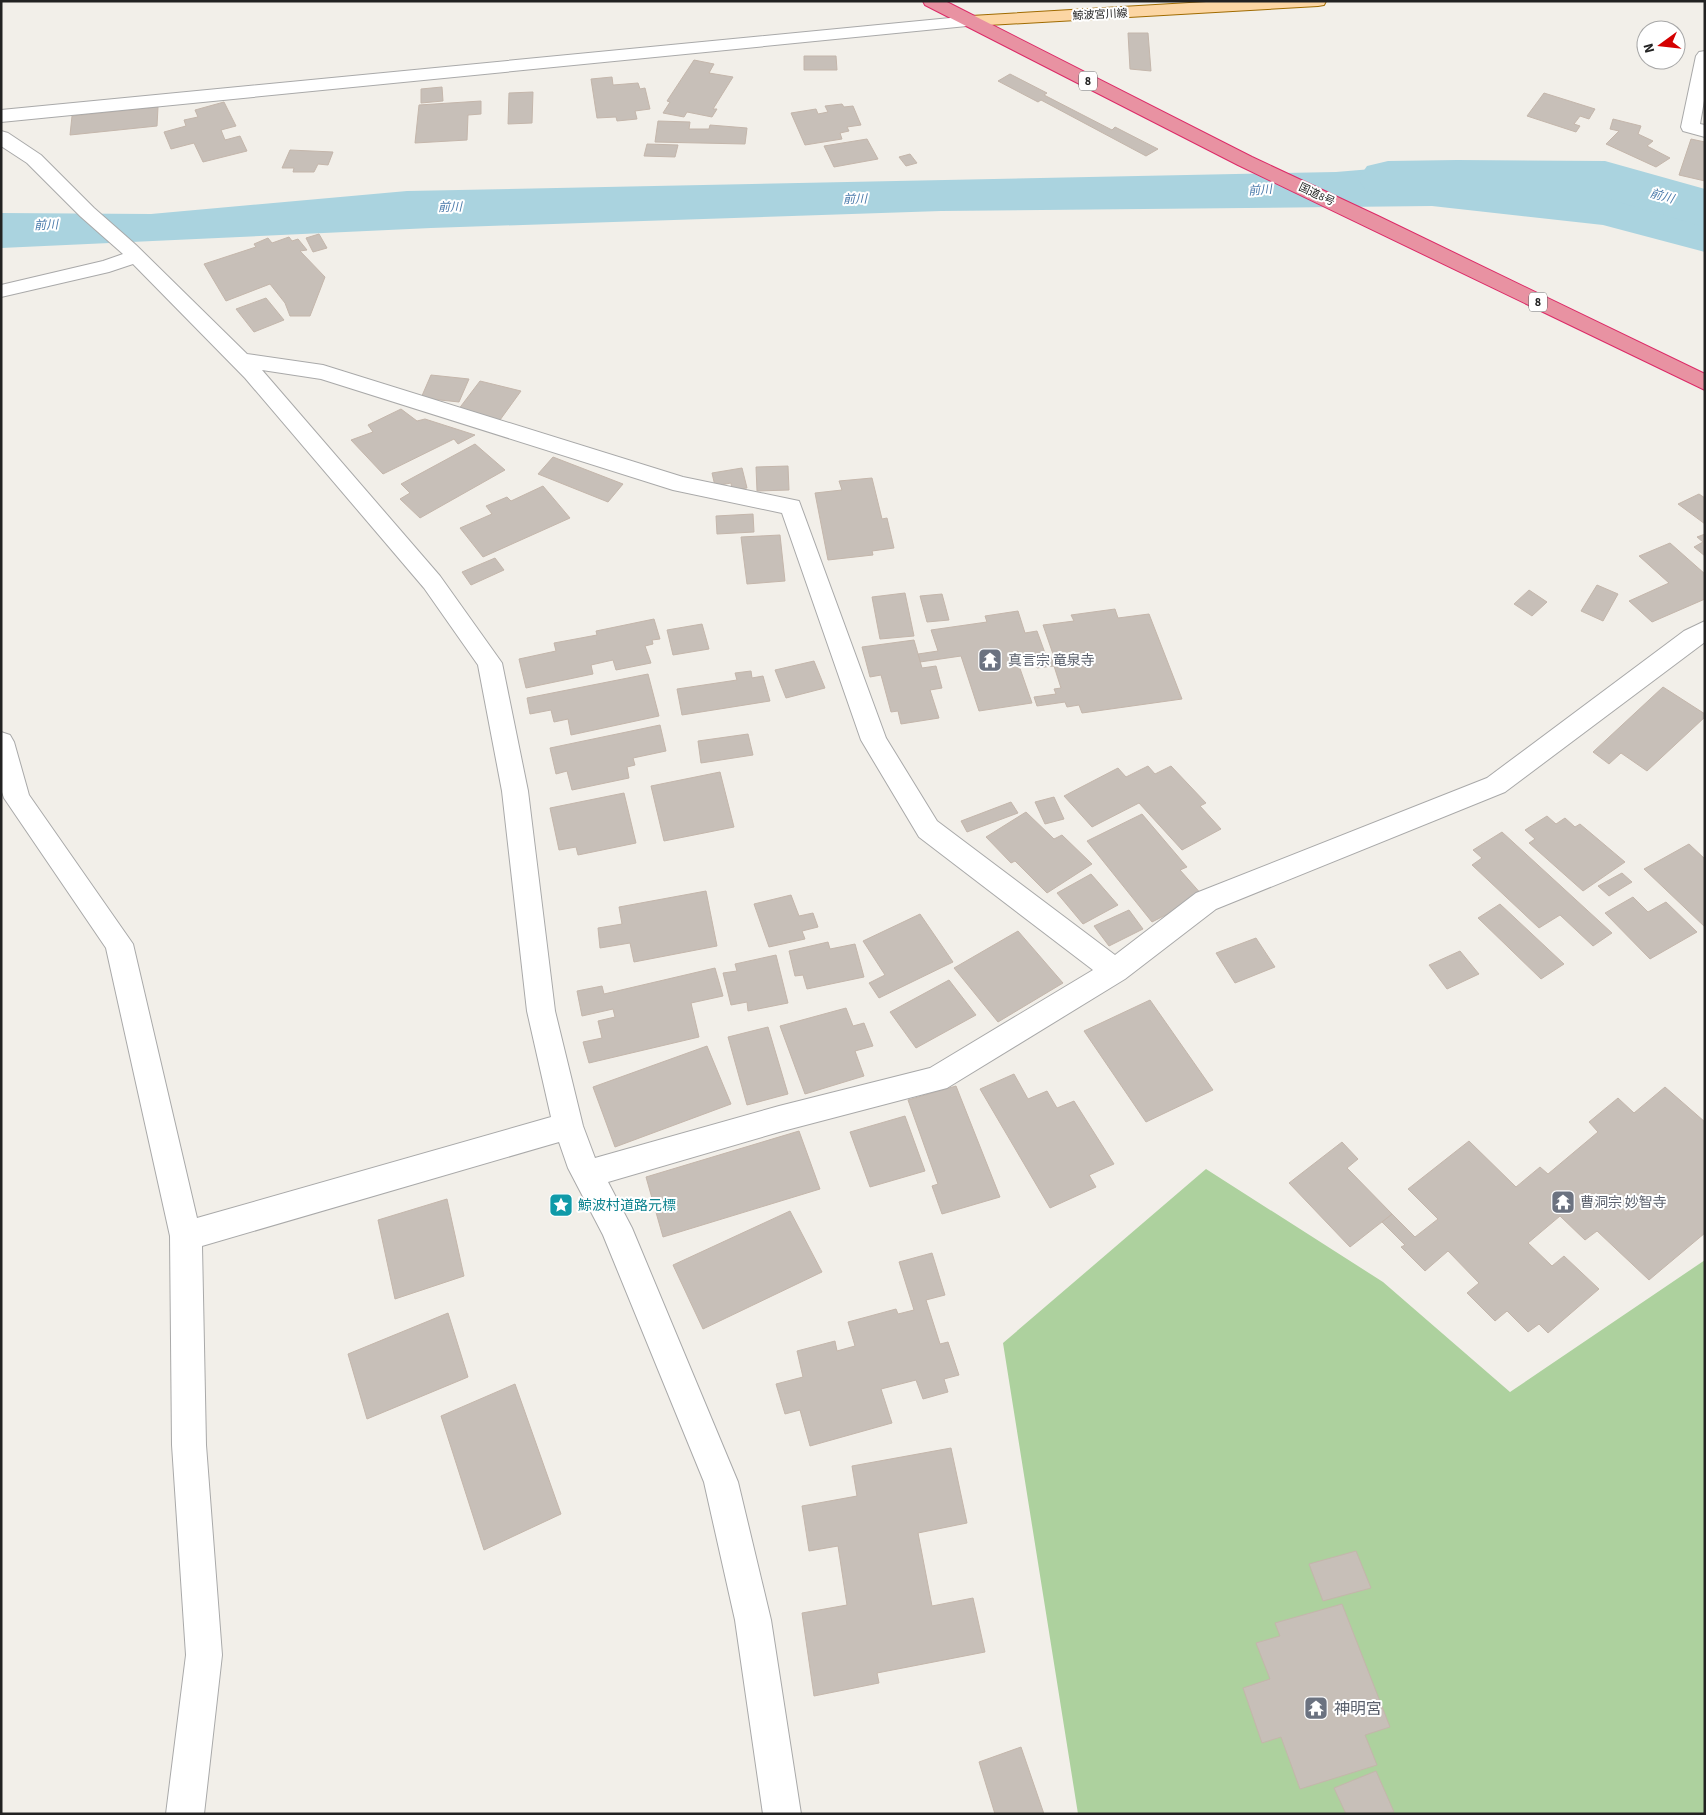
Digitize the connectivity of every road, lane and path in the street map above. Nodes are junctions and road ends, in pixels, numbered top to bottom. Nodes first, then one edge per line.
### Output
1 (931, 1) edge
2 (1318, 1) edge
3 (971, 21) junction
4 (1705, 56) edge
5 (1, 116) edge
6 (1705, 131) edge
7 (1, 137) edge
8 (132, 252) junction
9 (1, 291) edge
10 (239, 360) junction
11 (1705, 384) edge
12 (1705, 630) edge
13 (1, 742) edge
14 (1115, 971) junction
15 (568, 1126) junction
16 (587, 1174) junction
17 (186, 1236) junction
18 (185, 1814) edge
19 (782, 1814) edge

1 - 3 highway, 国道8号 / 8
2 - 3 main road, 鯨波宮川線
3 - 5 street
3 - 11 highway, 国道8号 / 8
4 - 6 street
7 - 8 street
8 - 9 street
8 - 10 street
10 - 14 street
10 - 15 street
12 - 14 street
13 - 17 street
14 - 16 street
15 - 16 street
15 - 17 street
16 - 19 street
17 - 18 street

